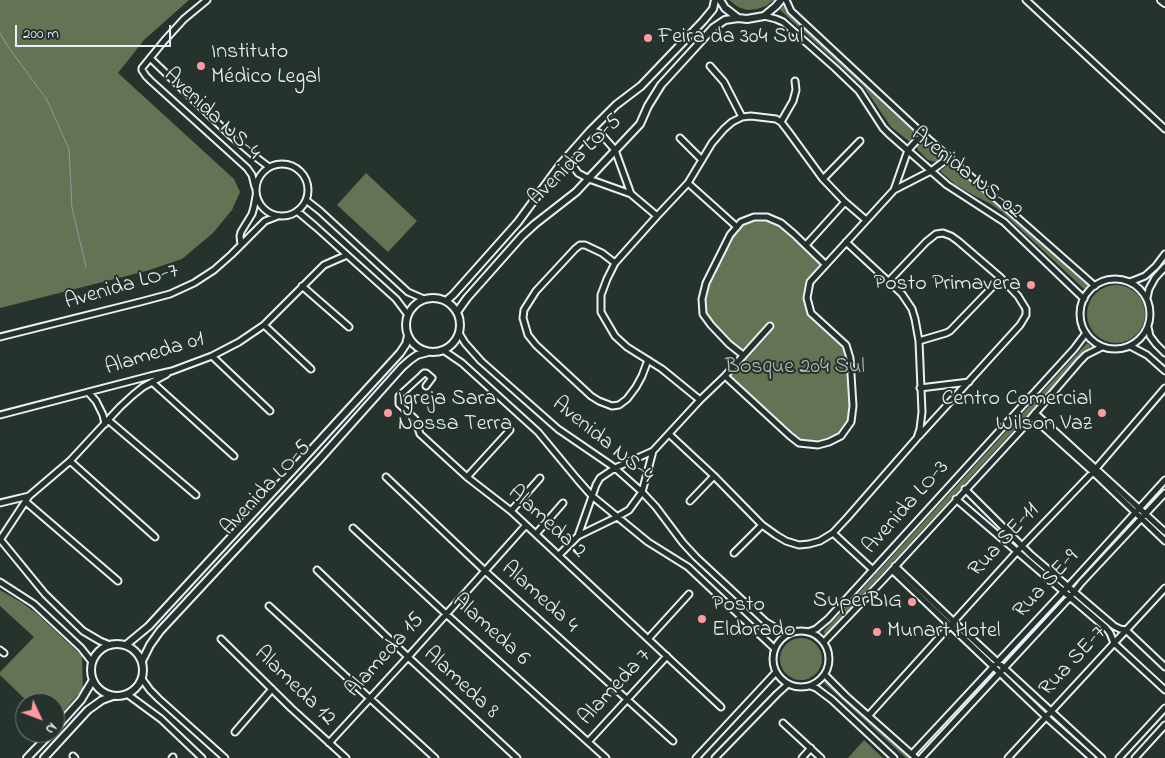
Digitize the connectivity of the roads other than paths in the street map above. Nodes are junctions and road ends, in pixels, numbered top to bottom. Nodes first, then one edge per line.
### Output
1 (207, 0) edge
2 (715, 0) edge
3 (720, 0) edge
4 (781, 0) edge
5 (786, 0) edge
6 (1026, 0) edge
7 (1161, 0) edge
8 (1165, 4) edge
9 (764, 16) junction
10 (738, 18) junction
11 (150, 58) junction
12 (710, 66) dead end
13 (795, 82) dead end
14 (742, 117) junction
15 (781, 122) junction
16 (1165, 129) edge
17 (590, 131) junction
18 (925, 136) junction
19 (680, 138) dead end
20 (860, 141) dead end
21 (615, 150) junction
22 (908, 150) junction
23 (947, 155) junction
24 (567, 157) junction
25 (702, 160) junction
26 (269, 166) junction
27 (931, 171) junction
28 (589, 179) junction
29 (823, 180) junction
30 (688, 183) junction
31 (255, 186) junction
32 (894, 190) junction
33 (631, 194) junction
34 (256, 196) junction
35 (306, 200) junction
36 (845, 202) junction
37 (297, 211) junction
38 (278, 216) junction
39 (656, 216) junction
40 (866, 220) junction
41 (737, 227) junction
42 (846, 242) junction
43 (241, 244) junction
44 (806, 245) junction
45 (1165, 254) edge
46 (347, 255) junction
47 (615, 263) junction
48 (825, 264) junction
49 (1165, 267) edge
50 (1001, 278) junction
51 (888, 282) junction
52 (1128, 282) junction
53 (302, 286) junction
54 (1095, 286) junction
55 (1146, 298) junction
56 (424, 299) junction
57 (1084, 300) junction
58 (446, 301) junction
59 (457, 312) junction
60 (408, 315) junction
61 (264, 325) junction
62 (770, 326) dead end
63 (348, 327) dead end
64 (1148, 327) junction
65 (459, 333) junction
66 (1086, 333) junction
67 (408, 336) junction
68 (0, 338) edge
69 (919, 340) junction
70 (1102, 346) junction
71 (1130, 346) junction
72 (444, 350) junction
73 (428, 352) junction
74 (1165, 353) edge
75 (212, 356) junction
76 (743, 356) junction
77 (648, 360) junction
78 (311, 369) dead end
79 (1165, 370) edge
80 (172, 371) junction
81 (725, 376) junction
82 (152, 382) junction
83 (969, 382) junction
84 (426, 386) dead end
85 (920, 388) junction
86 (1165, 388) edge
87 (88, 392) junction
88 (700, 400) junction
89 (270, 411) dead end
90 (0, 415) edge
91 (1033, 415) junction
92 (106, 422) junction
93 (510, 430) dead end
94 (669, 434) junction
95 (917, 438) junction
96 (653, 451) junction
97 (234, 456) dead end
98 (70, 460) junction
99 (615, 468) junction
100 (1094, 470) junction
101 (714, 476) junction
102 (386, 477) dead end
103 (467, 478) junction
104 (540, 478) dead end
105 (1165, 480) edge
106 (965, 489) junction
107 (642, 492) junction
108 (1165, 493) edge
109 (196, 495) dead end
110 (29, 496) junction
111 (592, 496) junction
112 (956, 499) junction
113 (690, 501) dead end
114 (26, 502) junction
115 (563, 503) dead end
116 (0, 504) edge
117 (511, 510) junction
118 (1138, 510) junction
119 (1143, 516) junction
120 (617, 517) junction
121 (526, 525) junction
122 (762, 525) junction
123 (353, 528) dead end
124 (1165, 532) edge
125 (833, 533) junction
126 (536, 534) junction
127 (578, 536) junction
128 (155, 537) dead end
129 (0, 540) edge
130 (1165, 541) edge
131 (1023, 545) junction
132 (1017, 552) junction
133 (734, 553) dead end
134 (559, 555) junction
135 (894, 568) junction
136 (316, 570) dead end
137 (873, 570) junction
138 (485, 571) junction
139 (118, 581) dead end
140 (0, 582) edge
141 (1068, 587) junction
142 (1165, 588) edge
143 (1063, 592) junction
144 (689, 594) dead end
145 (1072, 595) junction
146 (268, 606) dead end
147 (446, 614) junction
148 (951, 624) junction
149 (1126, 630) junction
150 (808, 632) junction
151 (790, 634) junction
152 (221, 639) dead end
153 (648, 639) junction
154 (824, 642) junction
155 (1114, 643) junction
156 (110, 645) junction
157 (126, 645) junction
158 (776, 649) junction
159 (667, 656) junction
160 (408, 657) junction
161 (142, 661) junction
162 (92, 662) junction
163 (995, 664) junction
164 (1165, 667) edge
165 (1002, 671) junction
166 (776, 672) junction
167 (825, 675) junction
168 (142, 679) junction
169 (93, 680) junction
170 (788, 684) junction
171 (810, 686) junction
172 (272, 689) junction
173 (1165, 690) edge
174 (127, 694) junction
175 (114, 696) junction
176 (369, 699) junction
177 (628, 700) junction
178 (721, 706) dead end
179 (1165, 708) edge
180 (1050, 711) junction
181 (869, 715) junction
182 (65, 717) edge
183 (1046, 717) junction
184 (783, 723) dead end
185 (1165, 725) edge
186 (235, 732) dead end
187 (673, 741) dead end
188 (588, 742) junction
189 (41, 743) edge
190 (329, 743) junction
191 (811, 748) junction
192 (914, 756) edge
193 (27, 758) edge
194 (44, 758) edge
195 (202, 758) edge
196 (225, 758) edge
197 (346, 758) edge
198 (434, 758) edge
199 (517, 758) edge
200 (606, 758) edge
201 (696, 758) edge
202 (715, 758) edge
203 (802, 758) edge
204 (821, 758) edge
205 (894, 758) edge
206 (921, 758) edge
207 (1008, 758) edge
208 (1092, 758) edge
209 (1102, 758) edge
210 (1118, 758) edge
211 (1135, 758) edge

1 - 11 street
2 - 17 main road, Avenida LO-5
3 - 10 main road
4 - 9 main road
5 - 18 street, Avenida NS-02
6 - 16 street
7 - 8 main road
9 - 10 main road, Avenida LO-5
9 - 22 street, Avenida NS-02
10 - 21 main road, Avenida LO-5
11 - 26 street, Avenida NS-4
11 - 31 street, Avenida NS-4
12 - 14 street
13 - 15 street
14 - 15 street
14 - 25 street
15 - 29 street
17 - 21 street
17 - 24 main road, Avenida LO-5
18 - 22 street
18 - 23 street, Avenida NS-02
19 - 25 street
20 - 29 street
21 - 28 main road, Avenida LO-5
21 - 33 street
22 - 27 street, Avenida NS-02
22 - 32 street
23 - 27 street
23 - 54 street, Avenida NS-02
24 - 28 street
24 - 58 main road, Avenida LO-5
25 - 30 street
26 - 31 street
26 - 35 street
27 - 32 street
27 - 57 street, Avenida NS-02
28 - 33 street
28 - 59 main road, Avenida LO-5
29 - 36 street
30 - 39 street
30 - 41 street
31 - 34 street
32 - 40 street
33 - 39 street
34 - 38 street
34 - 43 street, Avenida LO-7
35 - 37 street
35 - 56 street
36 - 40 street
36 - 44 street
37 - 38 street
37 - 46 street
38 - 43 street, Avenida LO-7
39 - 47 street
40 - 42 street
41 - 44 street
41 - 76 street
42 - 48 street
42 - 51 street
43 - 68 street, Avenida LO-7
44 - 48 street
45 - 52 street
46 - 53 street, Alameda 01
46 - 60 street
47 - 77 street
47 - 77 street
48 - 81 street
49 - 55 street
50 - 51 street
50 - 69 street
50 - 83 street
51 - 69 street
52 - 54 street
52 - 55 street
53 - 61 street, Alameda 01
53 - 63 street
54 - 57 street
55 - 64 street
56 - 58 main road
56 - 60 main road
57 - 66 street
58 - 59 main road
59 - 65 main road
60 - 67 main road
61 - 75 street, Alameda 01
61 - 78 street
62 - 76 street
64 - 71 street
64 - 74 street
65 - 72 main road
65 - 99 street, Avenida NS-4
66 - 70 street
66 - 137 street, Avenida LO-3
67 - 73 main road
67 - 157 main road, Avenida LO-5
69 - 85 street
70 - 71 street
70 - 91 street, Avenida LO-3
71 - 79 street
72 - 73 main road
72 - 111 street, Avenida NS-4
73 - 161 main road, Avenida LO-5
75 - 80 street, Alameda 01
75 - 89 street
76 - 81 street
77 - 88 street
80 - 82 street
80 - 87 street, Alameda 01
81 - 88 street
82 - 92 street
82 - 97 street
83 - 85 street
83 - 95 street
84 - 103 street, Alameda 2
85 - 95 street
86 - 100 street, Rua SE-11
87 - 90 street, Alameda 01
87 - 92 street
88 - 94 street
91 - 100 street
91 - 106 street, Avenida LO-3
92 - 98 street
92 - 109 street
93 - 103 street
94 - 96 street
94 - 101 street
95 - 125 street
96 - 99 street
96 - 107 street
98 - 110 street
98 - 128 street
99 - 107 street, Avenida NS-4
99 - 111 street
100 - 118 street
100 - 131 street, Rua SE-11
101 - 113 street
101 - 122 street
102 - 138 street, Alameda 4
103 - 117 street, Alameda 2
104 - 117 street
105 - 118 street, Rua SE-9
106 - 112 street, Avenida LO-3
106 - 131 street
107 - 120 street
107 - 151 street, Avenida NS-4
108 - 119 street, Rua SE-9
110 - 114 street
110 - 116 street
111 - 120 street, Avenida NS-4
111 - 127 street
112 - 132 street
112 - 135 street, Avenida LO-3
114 - 129 street
114 - 139 street
115 - 126 street
117 - 121 street, Alameda 2
118 - 119 street
118 - 141 street, Rua SE-9
119 - 124 street
119 - 130 street
119 - 145 street, Rua SE-9
120 - 127 street
120 - 158 street, Avenida NS-4
121 - 126 street, Alameda 2
121 - 138 street, Alameda 15
122 - 125 street
122 - 133 street
123 - 147 street, Alameda 6
125 - 137 street
126 - 134 street, Alameda 2
127 - 134 street
129 - 156 street
131 - 132 street, Rua SE-11
131 - 141 street
132 - 143 street
132 - 148 street, Rua SE-11
134 - 153 street, Alameda 2
135 - 148 street
135 - 154 street, Avenida LO-3
136 - 160 street, Alameda 8
137 - 150 street, Avenida LO-3
138 - 147 street, Alameda 15
138 - 177 street, Alameda 4
140 - 162 street
141 - 143 street, Rua SE-9
141 - 145 street
142 - 149 street, Rua SE-7
143 - 145 street
143 - 163 street, Rua SE-9
144 - 153 street
145 - 149 street
145 - 155 street
145 - 165 street, Rua SE-9
146 - 176 street
147 - 160 street, Alameda 15
147 - 188 street, Alameda 6
148 - 163 street
148 - 181 street, Rua SE-11
149 - 155 street, Rua SE-7
149 - 164 street
150 - 151 street
150 - 154 street
151 - 158 street
152 - 172 street, Alameda 12
153 - 159 street, Alameda 2
154 - 167 street
155 - 173 street
155 - 180 street, Rua SE-7
156 - 157 main road
156 - 162 main road
157 - 161 main road
158 - 166 street
159 - 177 street, Alameda 7
159 - 178 street, Alameda 2
160 - 176 street, Alameda 15
160 - 199 street, Alameda 8
161 - 168 main road
162 - 169 main road
163 - 165 street
163 - 192 street, Rua SE-9
165 - 180 street
165 - 183 street
165 - 206 street, Rua SE-9
166 - 170 street
166 - 201 street
167 - 171 street
167 - 181 street
168 - 174 main road
168 - 196 street
169 - 175 main road
169 - 182 main road
170 - 171 street
170 - 202 street
171 - 205 street
172 - 186 street
172 - 190 street, Alameda 12
174 - 175 main road
174 - 195 street
175 - 194 main road
176 - 190 street, Alameda 15
176 - 198 street
177 - 187 street, Alameda 4
177 - 188 street, Alameda 7
179 - 210 street
180 - 183 street, Rua SE-7
180 - 209 street
181 - 192 street
183 - 207 street, Rua SE-7
183 - 208 street
184 - 191 street
185 - 211 street
188 - 200 street, Alameda 6
189 - 193 main road
190 - 197 street, Alameda 12
191 - 203 street
191 - 204 street

